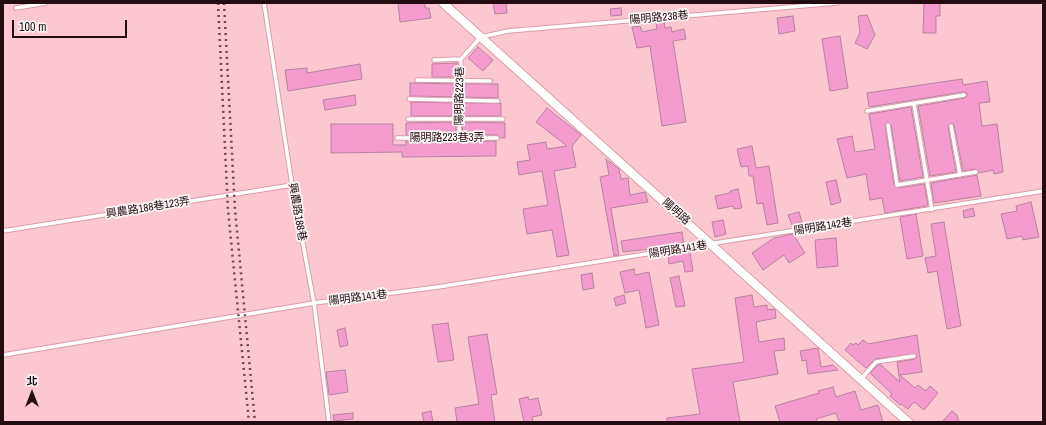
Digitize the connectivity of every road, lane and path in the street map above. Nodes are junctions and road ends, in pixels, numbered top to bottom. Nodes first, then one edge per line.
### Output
1 (46, 3) edge
2 (264, 3) edge
3 (443, 3) edge
4 (837, 3) edge
5 (16, 8) dead end
6 (481, 37) junction
7 (461, 59) junction
8 (434, 60) dead end
9 (417, 80) dead end
10 (461, 80) junction
11 (490, 81) dead end
12 (964, 95) dead end
13 (409, 99) dead end
14 (460, 100) junction
15 (498, 100) dead end
16 (914, 104) junction
17 (867, 111) dead end
18 (408, 119) dead end
19 (503, 119) dead end
20 (459, 120) junction
21 (888, 124) dead end
22 (951, 126) dead end
23 (397, 138) dead end
24 (459, 138) junction
25 (497, 138) dead end
26 (976, 172) dead end
27 (960, 175) junction
28 (928, 180) junction
29 (292, 186) junction
30 (1043, 191) edge
31 (932, 210) junction
32 (3, 232) edge
33 (713, 245) junction
34 (314, 303) junction
35 (3, 354) edge
36 (914, 356) dead end
37 (860, 380) junction
38 (328, 422) edge
39 (908, 422) edge

1 - 5 lane
2 - 29 lane, 興農路188巷
3 - 6 street, 陽明路
4 - 6 lane, 陽明路238巷
6 - 7 lane, 陽明路223巷
6 - 33 street, 陽明路
7 - 8 lane
7 - 10 lane, 陽明路223巷
9 - 10 lane
10 - 11 lane
10 - 14 lane, 陽明路223巷
12 - 16 lane
13 - 14 lane
14 - 15 lane
14 - 20 lane, 陽明路223巷
16 - 17 lane
16 - 28 lane
18 - 20 lane
19 - 20 lane
20 - 24 lane, 陽明路223巷
21 - 28 lane
22 - 27 lane
23 - 24 lane, 陽明路223巷3弄
24 - 25 lane, 陽明路223巷3弄
26 - 27 lane
27 - 28 lane
28 - 31 lane
29 - 32 lane, 興農路188巷123弄
29 - 34 lane, 興農路188巷
30 - 31 lane, 陽明路142巷
31 - 33 lane, 陽明路142巷
33 - 34 lane, 陽明路141巷
33 - 37 street, 陽明路
34 - 35 lane, 陽明路141巷
34 - 38 lane, 興農路188巷
36 - 37 lane
37 - 39 street, 陽明路

